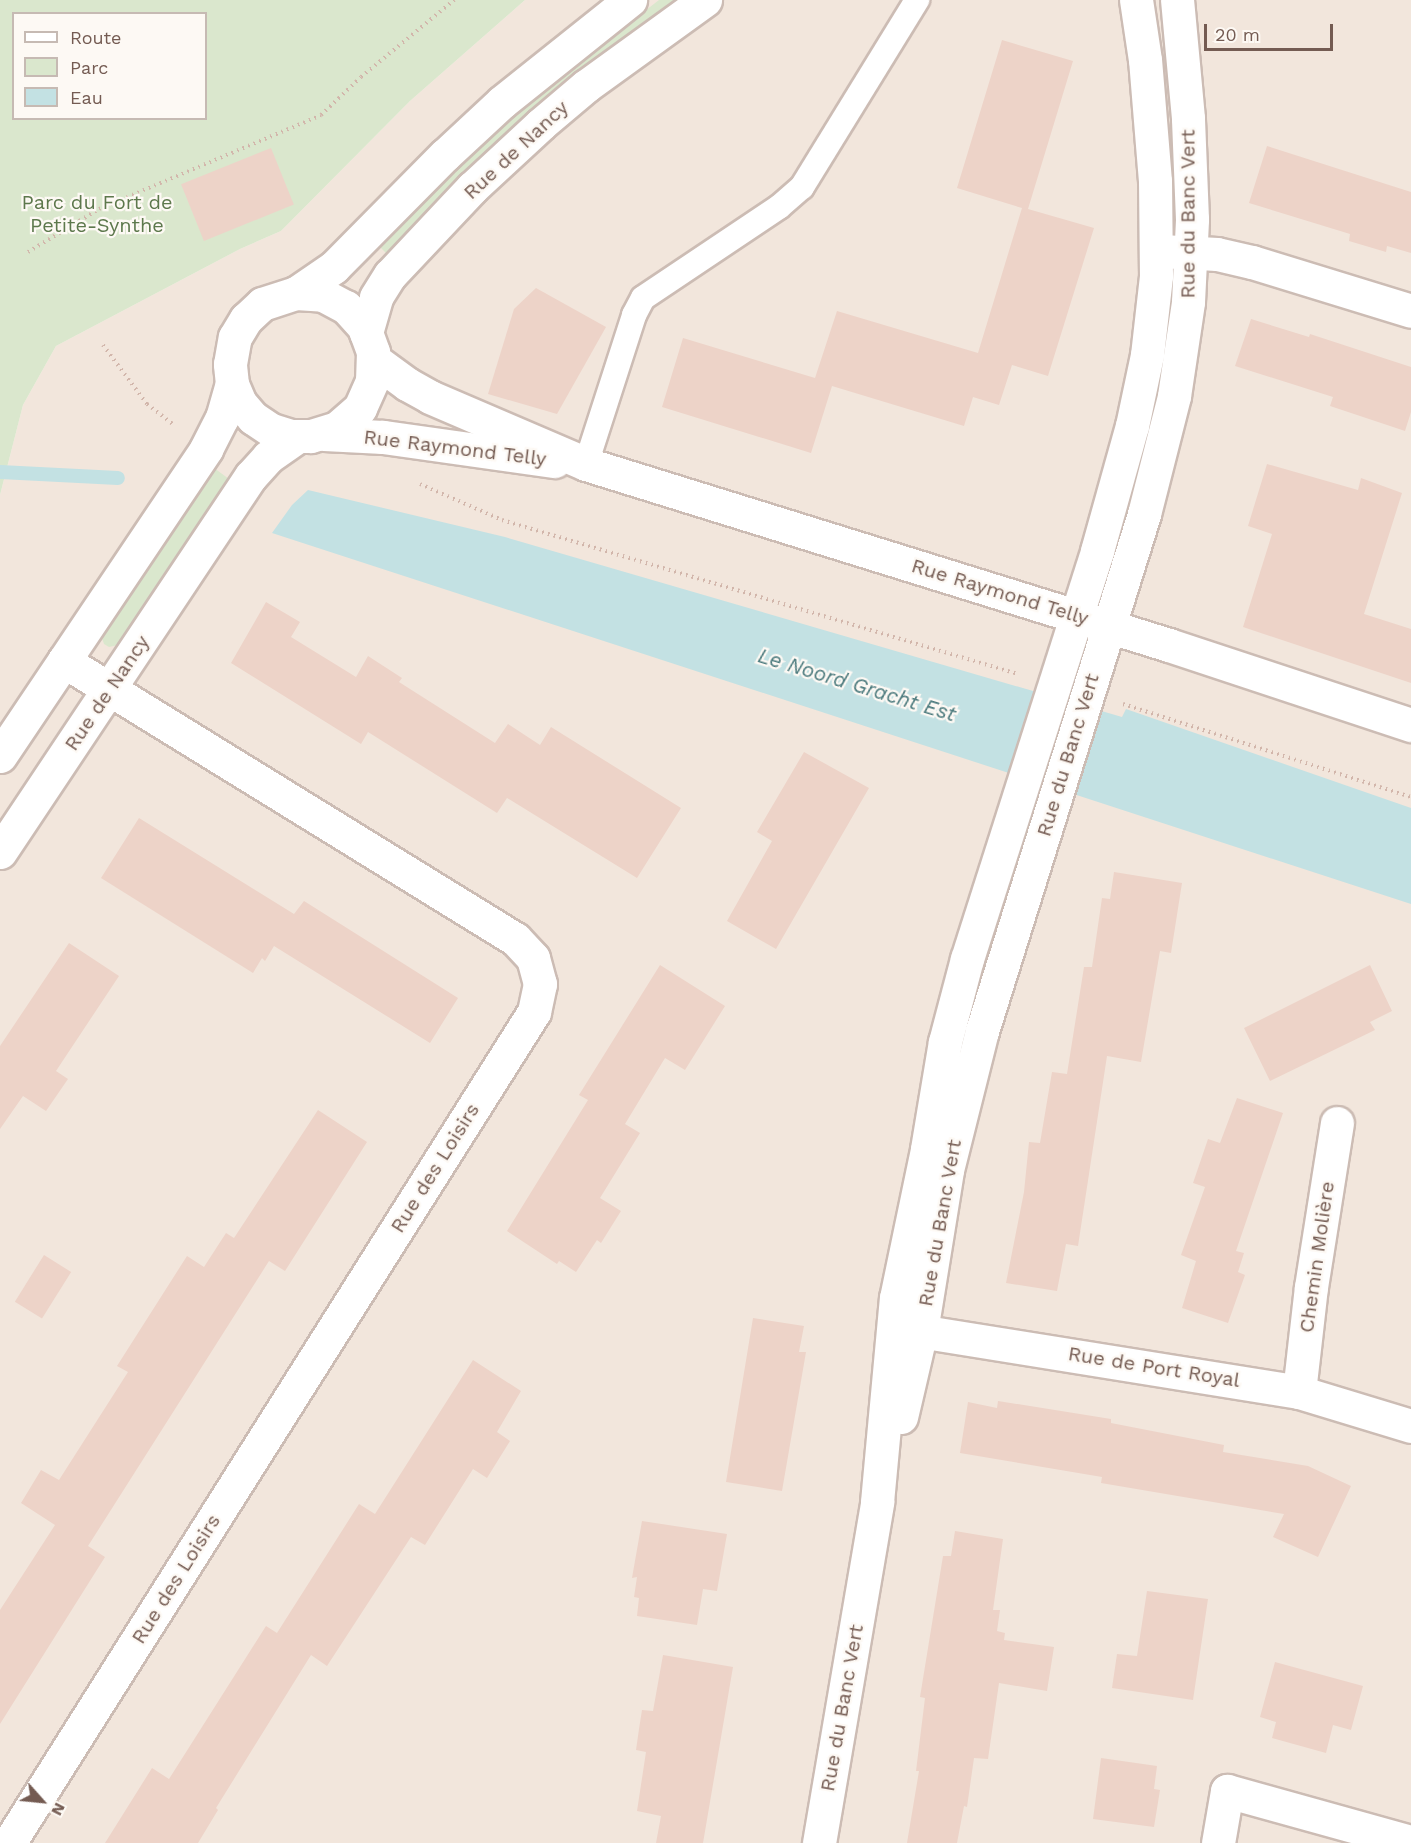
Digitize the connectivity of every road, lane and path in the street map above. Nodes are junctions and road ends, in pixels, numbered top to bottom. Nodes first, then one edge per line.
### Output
1 (454, 0) edge
2 (630, 0) edge
3 (705, 0) edge
4 (917, 0) edge
5 (1136, 0) edge
6 (1177, 0) edge
7 (1156, 251) junction
8 (28, 252) dead end
9 (1191, 252) junction
10 (296, 293) junction
11 (1411, 311) edge
12 (103, 345) dead end
13 (370, 346) junction
14 (232, 384) junction
15 (311, 435) junction
16 (201, 456) junction
17 (586, 464) junction
18 (414, 481) dead end
19 (1076, 615) junction
20 (1108, 626) junction
21 (64, 661) junction
22 (1054, 682) junction
23 (109, 690) junction
24 (1088, 692) junction
25 (1411, 725) edge
26 (2, 749) edge
27 (1411, 797) edge
28 (0, 852) edge
29 (1337, 1123) dead end
30 (907, 1328) junction
31 (1299, 1392) junction
32 (1411, 1426) edge
33 (1411, 1842) edge
34 (9, 1843) edge
35 (819, 1843) edge
36 (1218, 1843) edge

1 - 8 path
2 - 10 street
3 - 13 street, Rue de Nancy
4 - 17 lane
5 - 7 street, Rue du Banc Vert
6 - 9 street, Rue du Banc Vert
7 - 9 street
7 - 19 street, Rue du Banc Vert
9 - 11 street
9 - 20 street, Rue du Banc Vert
10 - 13 street
10 - 14 street
12 - 16 path
13 - 15 street
13 - 17 street, Rue Raymond Telly
14 - 15 street
14 - 16 street
15 - 17 street, Rue Raymond Telly
15 - 23 street, Rue de Nancy
16 - 21 street
17 - 19 street, Rue Raymond Telly
18 - 22 path
19 - 20 street, Rue Raymond Telly
19 - 22 street, Rue du Banc Vert
20 - 24 street, Rue du Banc Vert
20 - 25 street, Rue Raymond Telly
21 - 23 street, Rue des Loisirs
21 - 26 street
22 - 30 street, Rue du Banc Vert
23 - 28 street, Rue de Nancy
23 - 34 street, Rue des Loisirs
24 - 27 path
24 - 30 street, Rue du Banc Vert
29 - 31 street, Chemin Molière
30 - 31 street, Rue de Port Royal
30 - 35 street, Rue du Banc Vert
31 - 32 street, Rue de Port Royal
33 - 36 street

